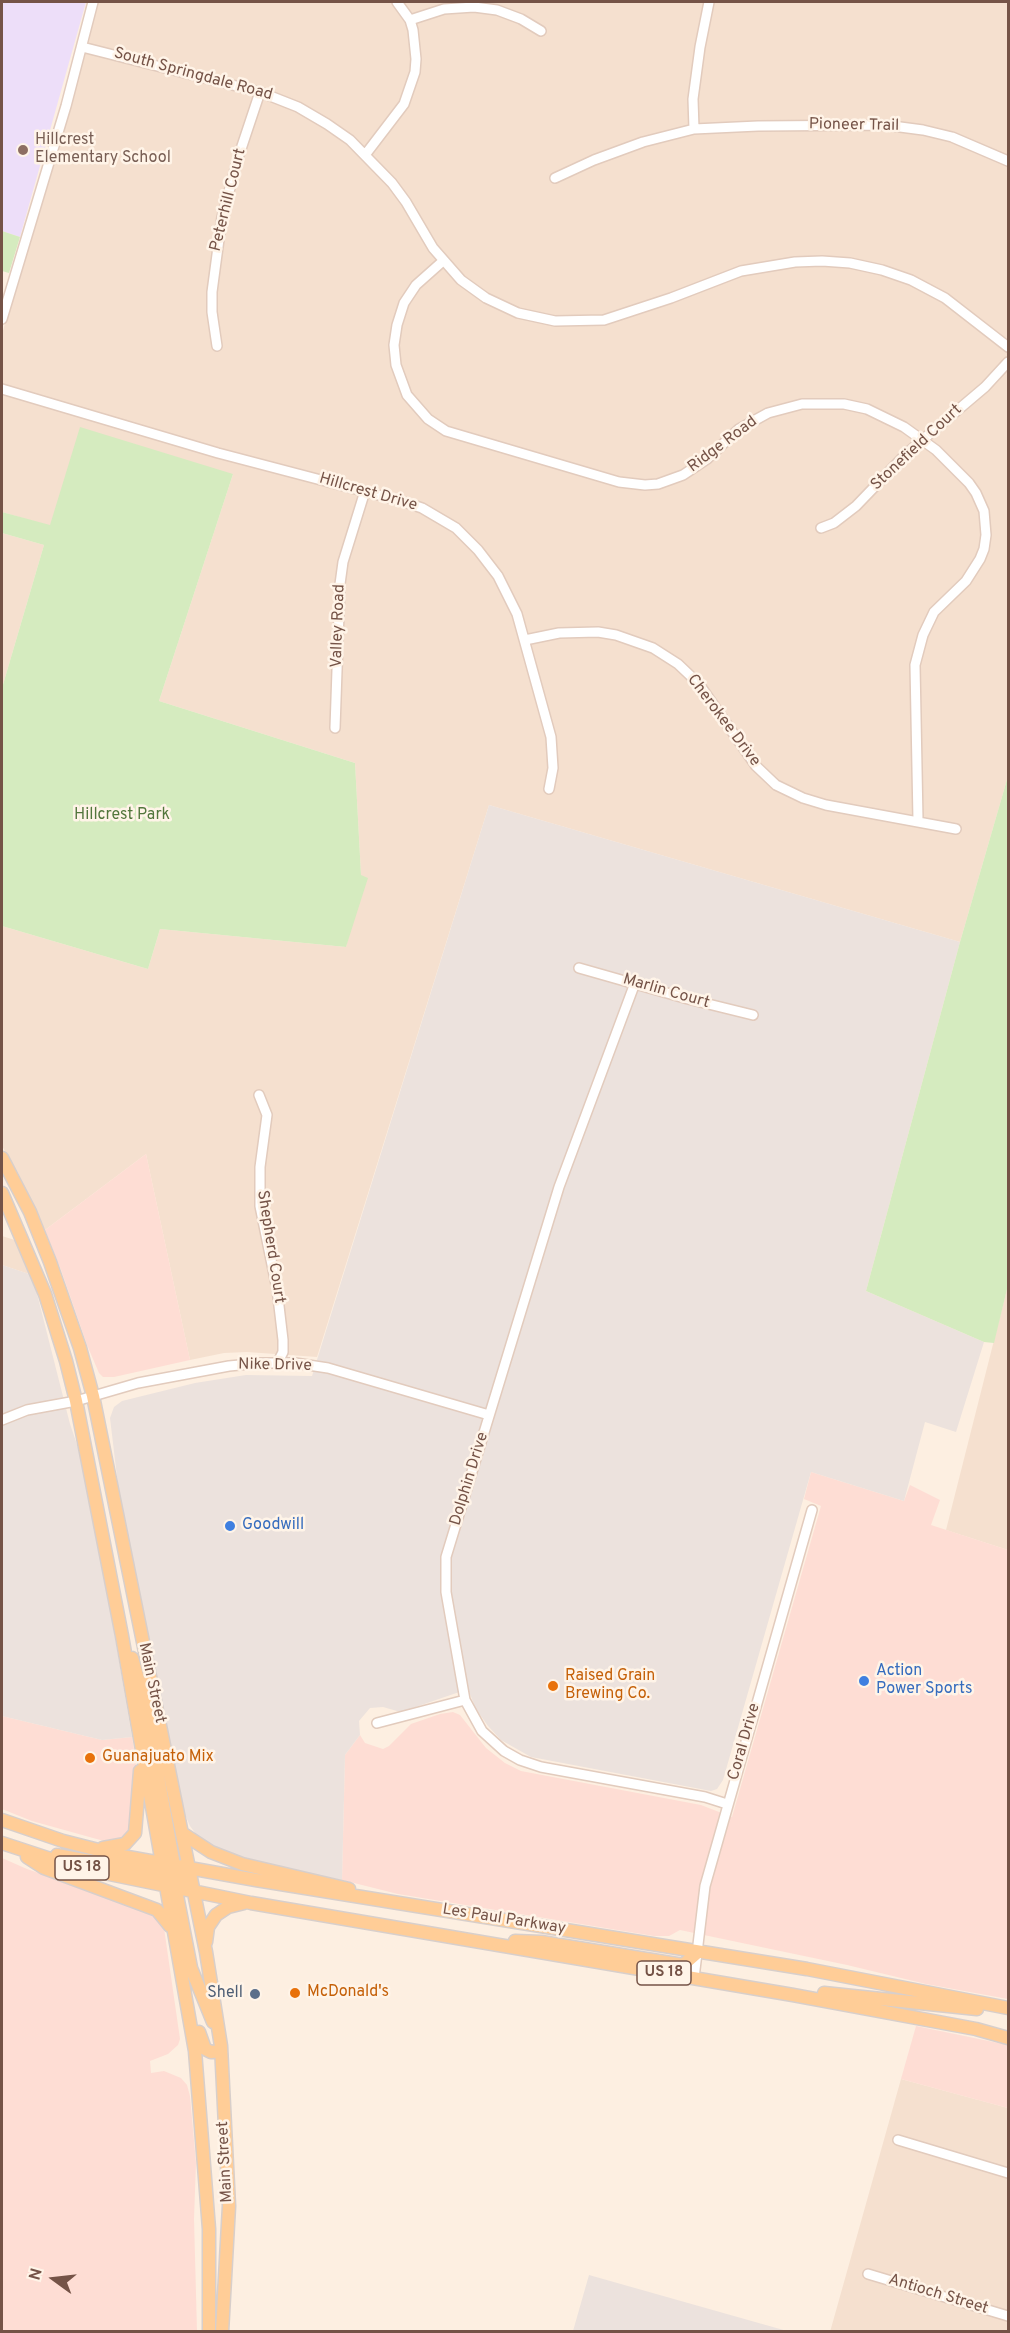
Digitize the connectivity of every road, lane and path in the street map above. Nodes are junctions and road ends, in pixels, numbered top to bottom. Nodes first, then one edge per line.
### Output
1 (93, 2) edge
2 (397, 2) edge
3 (709, 2) edge
4 (410, 20) junction
5 (541, 31) dead end
6 (82, 46) junction
7 (260, 92) junction
8 (694, 129) junction
9 (365, 155) junction
10 (1008, 161) edge
11 (555, 178) dead end
12 (443, 261) junction
13 (2, 319) edge
14 (217, 346) dead end
15 (1008, 347) edge
16 (1008, 362) edge
17 (2, 389) edge
18 (922, 440) junction
19 (365, 491) junction
20 (821, 528) dead end
21 (525, 640) junction
22 (335, 728) dead end
23 (549, 789) dead end
24 (918, 820) junction
25 (957, 829) dead end
26 (579, 968) dead end
27 (635, 983) junction
28 (753, 1015) dead end
29 (259, 1095) dead end
30 (2, 1158) edge
31 (2, 1193) edge
32 (23, 1242) junction
33 (61, 1293) junction
34 (277, 1365) junction
35 (93, 1396) junction
36 (76, 1401) junction
37 (489, 1415) junction
38 (2, 1420) edge
39 (812, 1510) dead end
40 (119, 1617) junction
41 (465, 1700) junction
42 (377, 1723) dead end
43 (141, 1749) junction
44 (727, 1804) junction
45 (2, 1820) edge
46 (182, 1833) junction
47 (2, 1843) edge
48 (92, 1849) junction
49 (20, 1850) junction
50 (172, 1874) junction
51 (192, 1890) junction
52 (387, 1901) junction
53 (251, 1903) junction
54 (173, 1932) junction
55 (463, 1939) junction
56 (206, 1952) junction
57 (698, 1952) junction
58 (180, 1972) junction
59 (694, 1978) junction
60 (793, 1995) junction
61 (1008, 2010) edge
62 (219, 2037) junction
63 (1008, 2038) edge
64 (221, 2051) junction
65 (198, 2081) junction
66 (898, 2140) dead end
67 (1008, 2173) edge
68 (868, 2274) dead end
69 (209, 2286) junction
70 (226, 2287) junction
71 (1008, 2316) edge
72 (209, 2331) edge
73 (222, 2331) edge

1 - 6 street
2 - 4 street
3 - 8 street
4 - 5 street
4 - 9 street
6 - 7 street, South Springdale Road
6 - 13 street
7 - 9 street, South Springdale Road
7 - 14 street, Peterhill Court
8 - 10 street, Pioneer Trail
8 - 11 street, Pioneer Trail
9 - 12 street, South Springdale Road
12 - 15 street, South Springdale Road
12 - 18 street, Ridge Road
16 - 18 street, Stonefield Court
17 - 19 street, Hillcrest Drive
18 - 20 street, Stonefield Court
18 - 24 street, Ridge Road
19 - 21 street, Hillcrest Drive
19 - 22 street, Valley Road
21 - 23 street, Hillcrest Drive
21 - 24 street, Cherokee Drive
24 - 25 street, Cherokee Drive
26 - 27 street, Marlin Court
27 - 28 street, Marlin Court
27 - 37 street, Dolphin Drive
29 - 34 street, Shepherd Court
30 - 33 main road, Main Street
31 - 32 main road, Main Street
32 - 33 main road
32 - 36 main road, Main Street
33 - 35 main road, Main Street
34 - 35 street, Nike Drive
34 - 37 street, Nike Drive
35 - 36 street, Nike Drive
35 - 46 main road, Main Street
36 - 38 street, Nike Drive
36 - 40 main road, Main Street
37 - 41 street, Dolphin Drive
39 - 44 street, Coral Drive
40 - 43 main road, Main Street
40 - 50 main road
41 - 42 street
41 - 44 street, Dolphin Drive
43 - 48 main road
43 - 50 main road, Main Street
44 - 57 street, Coral Drive
45 - 48 main road, Les Paul Parkway / US 18
46 - 50 main road, Main Street
46 - 52 main road
47 - 49 main road, Les Paul Parkway / US 18
48 - 50 main road, Les Paul Parkway / US 18
49 - 50 main road, Les Paul Parkway / US 18
49 - 54 main road
50 - 51 main road, Les Paul Parkway / US 18
50 - 51 main road, Main Street
50 - 52 main road, Les Paul Parkway / US 18
50 - 54 main road, Main Street
50 - 62 main road
51 - 53 main road, Les Paul Parkway / US 18
51 - 56 main road, Main Street
52 - 57 main road, Les Paul Parkway / US 18
53 - 55 main road, Les Paul Parkway / US 18
53 - 56 main road
54 - 58 main road, Main Street
55 - 57 main road
55 - 59 main road, Les Paul Parkway / US 18
56 - 62 main road, Main Street
57 - 59 street, Coral Drive
57 - 61 main road, Les Paul Parkway / US 18
58 - 64 main road
58 - 65 main road, Main Street
59 - 60 main road, Les Paul Parkway / US 18
60 - 61 main road
60 - 63 main road, Les Paul Parkway / US 18
62 - 64 main road, Main Street
64 - 65 main road
64 - 70 main road, Main Street
65 - 69 main road, Main Street
66 - 67 street
68 - 71 street, Antioch Street
69 - 70 street
69 - 72 main road, Main Street
70 - 73 main road, Main Street

